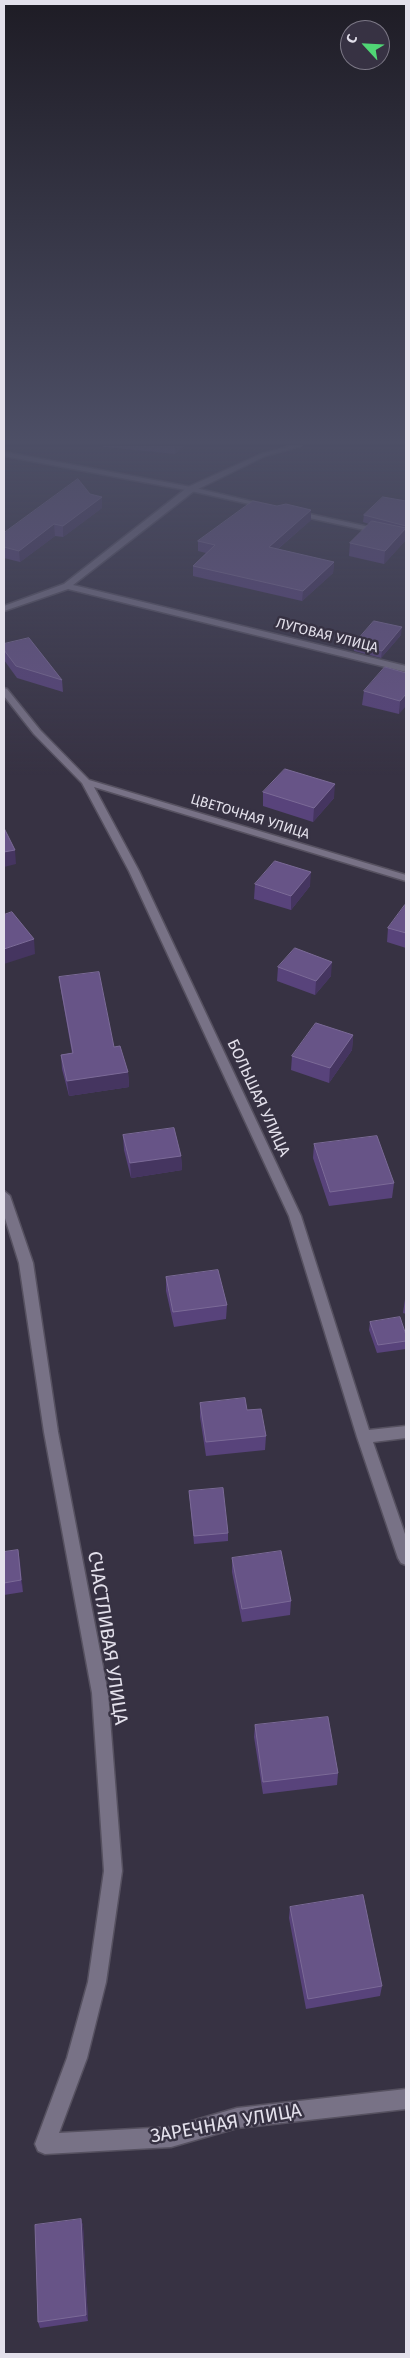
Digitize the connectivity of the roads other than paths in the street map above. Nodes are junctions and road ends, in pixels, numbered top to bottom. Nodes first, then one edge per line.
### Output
1 (105, 556) edge
2 (67, 586) junction
3 (4, 609) edge
4 (406, 670) edge
5 (4, 691) edge
6 (86, 782) junction
7 (406, 878) edge
8 (4, 1196) edge
9 (406, 1432) edge
10 (364, 1437) junction
11 (406, 1558) edge
12 (406, 2099) edge
13 (45, 2144) joint

1 - 2 street
2 - 3 street
2 - 4 street, ЛУГОВАЯ УЛИЦА
5 - 6 street, БОЛЬШАЯ УЛИЦА
6 - 7 street, ЦВЕТОЧНАЯ УЛИЦА
6 - 10 street, БОЛЬШАЯ УЛИЦА
8 - 13 street, СЧАСТЛИВАЯ УЛИЦА
9 - 10 street
10 - 11 street, БОЛЬШАЯ УЛИЦА
12 - 13 street, ЗАРЕЧНАЯ УЛИЦА

